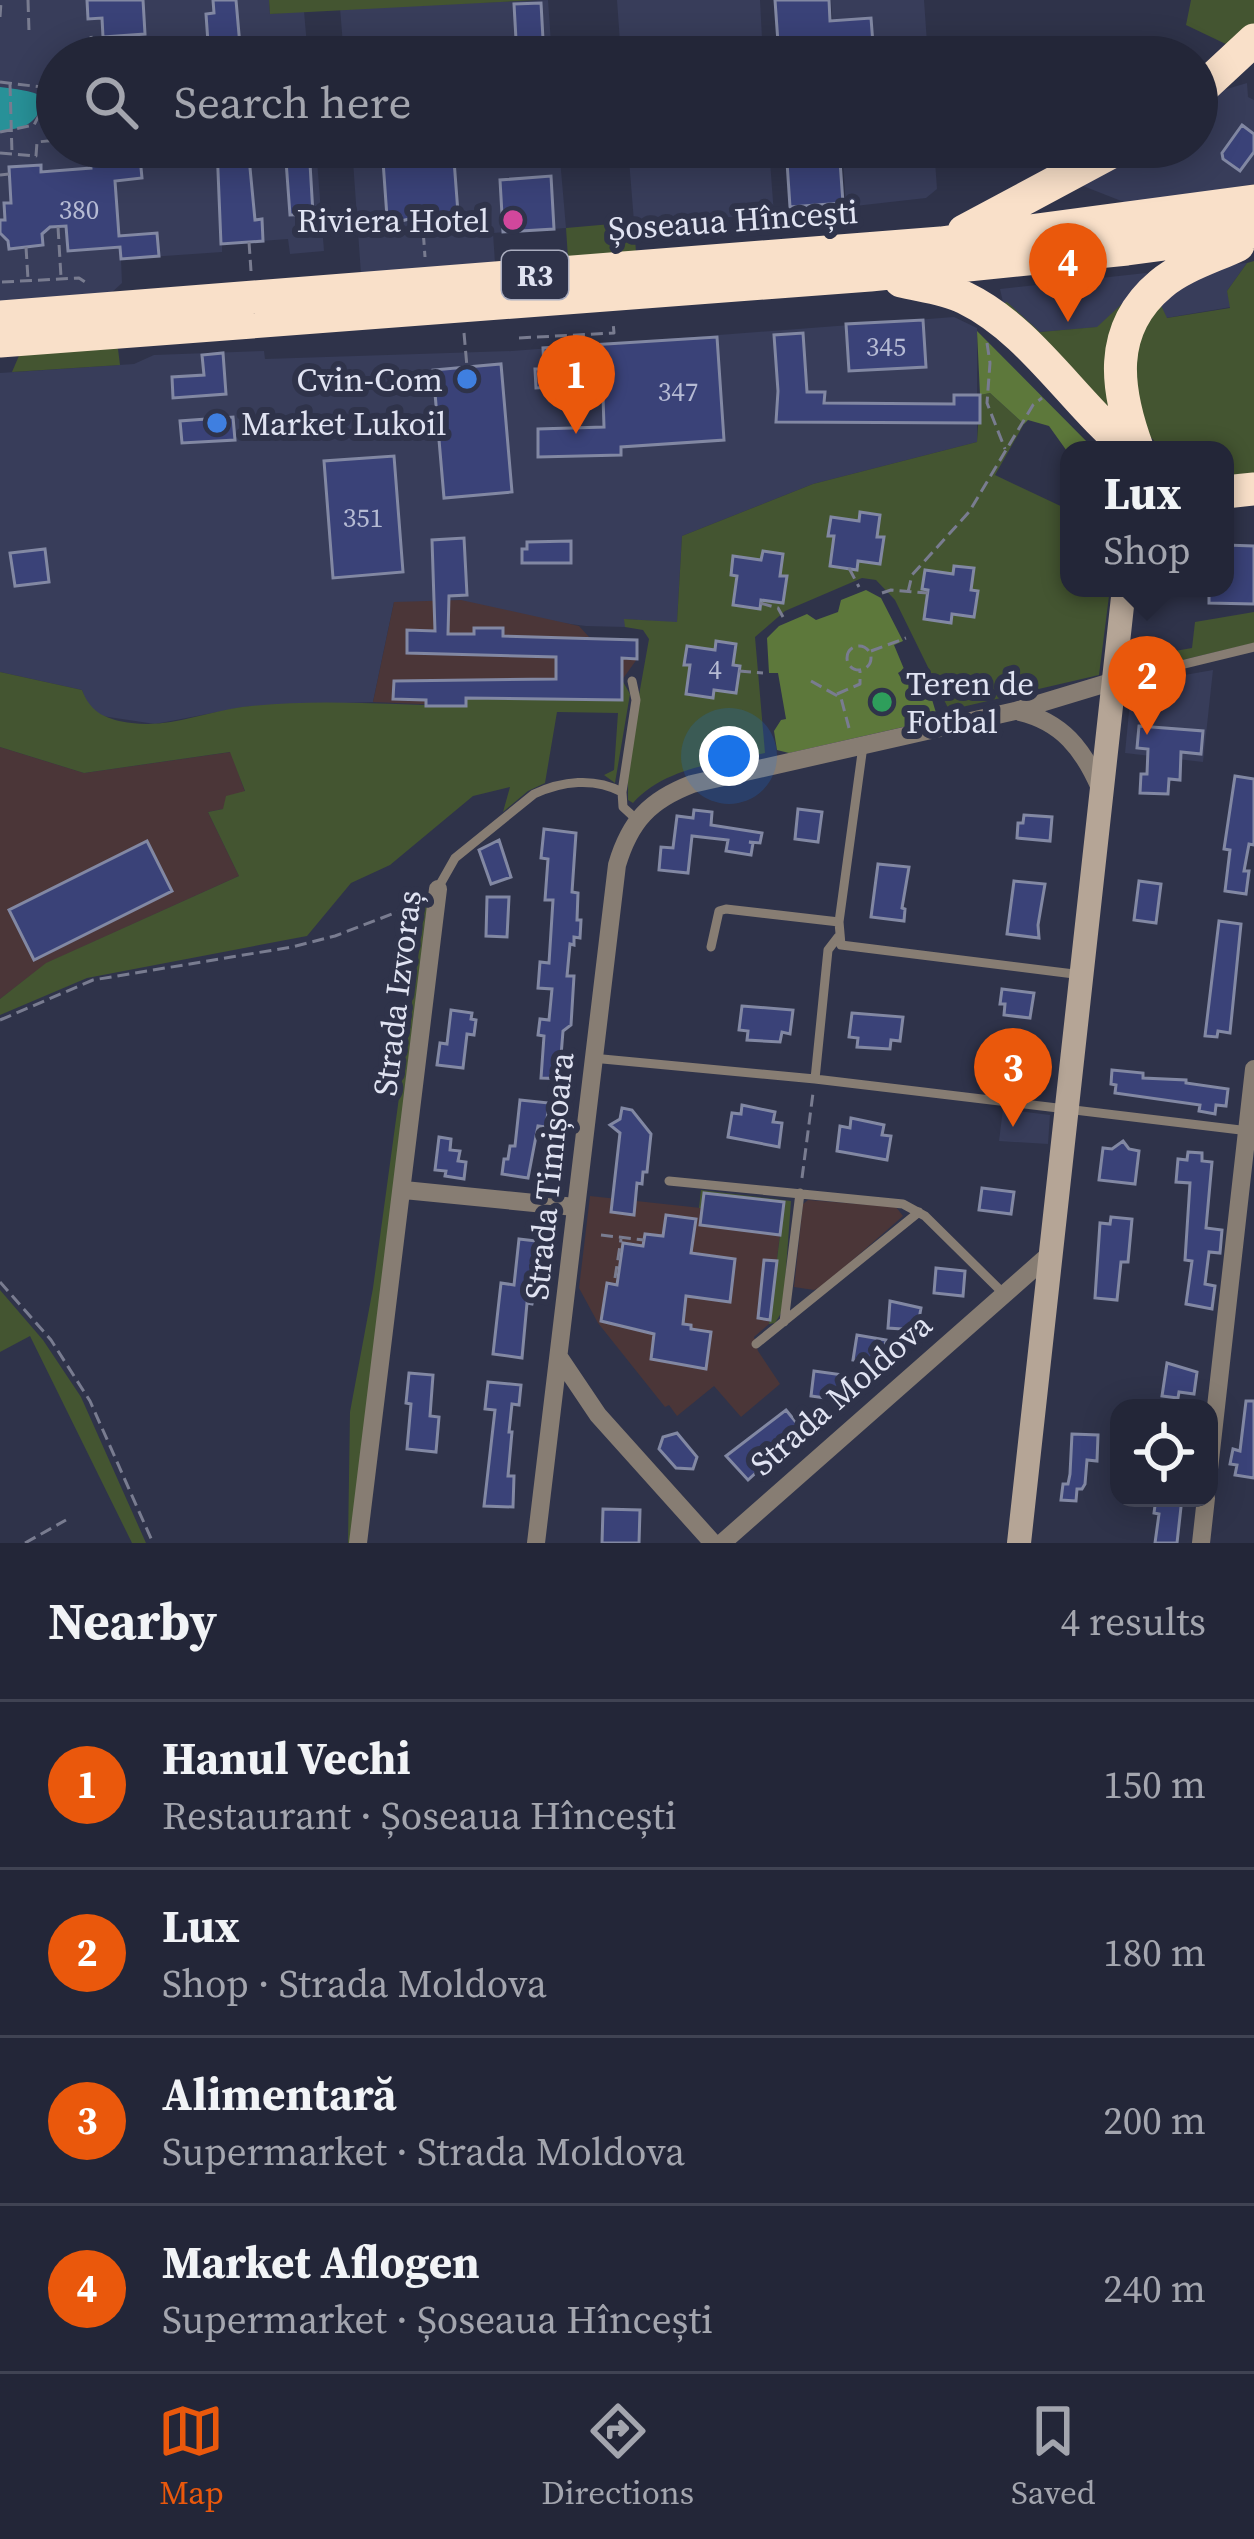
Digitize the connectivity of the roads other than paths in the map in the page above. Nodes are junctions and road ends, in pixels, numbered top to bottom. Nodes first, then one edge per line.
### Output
1 (1254, 40) edge
2 (1218, 73) edge
3 (1082, 168) edge
4 (1254, 201) edge
5 (1254, 235) edge
6 (941, 243) junction
7 (870, 275) junction
8 (0, 316) edge
9 (0, 341) edge
10 (1122, 441) edge
11 (1133, 441) edge
12 (1123, 597) edge
13 (1254, 647) edge
14 (632, 681) dead end
15 (1114, 681) junction
16 (1015, 711) junction
17 (857, 741) junction
18 (622, 792) junction
19 (1103, 794) junction
20 (636, 819) junction
21 (438, 889) joint
22 (839, 922) junction
23 (838, 937) junction
24 (711, 947) dead end
25 (1082, 975) junction
26 (592, 1058) junction
27 (1254, 1069) edge
28 (815, 1079) junction
29 (1066, 1108) junction
30 (1251, 1131) edge
31 (669, 1181) dead end
32 (404, 1190) junction
33 (800, 1193) junction
34 (575, 1207) junction
35 (919, 1212) junction
36 (1050, 1254) junction
37 (1004, 1294) junction
38 (784, 1322) junction
39 (756, 1344) dead end
40 (559, 1357) junction
41 (1218, 1399) edge
42 (1205, 1507) edge
43 (358, 1543) edge
44 (536, 1543) edge
45 (713, 1543) edge
46 (722, 1543) edge
47 (1019, 1543) edge
48 (1201, 1543) edge

1 - 2 highway
3 - 6 highway
4 - 6 highway, Șoseaua Hîncești / R3
5 - 7 highway, Șoseaua Hîncești / R3
5 - 11 highway
6 - 8 highway, Șoseaua Hîncești / R3
7 - 9 highway, Șoseaua Hîncești / R3
7 - 10 highway
12 - 15 street
13 - 15 lane
14 - 18 lane
15 - 16 street
15 - 19 street
16 - 17 street
16 - 19 street
17 - 20 street
17 - 22 lane
18 - 20 lane
18 - 21 lane, Strada Izvoraș
19 - 25 street
20 - 26 street, Strada Timișoara
21 - 32 street, Strada Izvoraș
22 - 23 lane
22 - 24 lane
23 - 25 lane
23 - 28 lane
25 - 29 street
26 - 28 lane
26 - 34 street, Strada Timișoara
27 - 30 street
28 - 29 lane
29 - 30 lane
29 - 36 street
30 - 41 street
31 - 33 lane
32 - 34 street
32 - 43 street, Strada Izvoraș
33 - 35 lane
33 - 38 lane
34 - 40 street, Strada Timișoara
35 - 37 lane
35 - 38 lane
36 - 37 street, Strada Moldova
36 - 47 street
37 - 46 street, Strada Moldova
38 - 39 lane
40 - 44 street, Strada Timișoara
40 - 45 street
42 - 48 street

